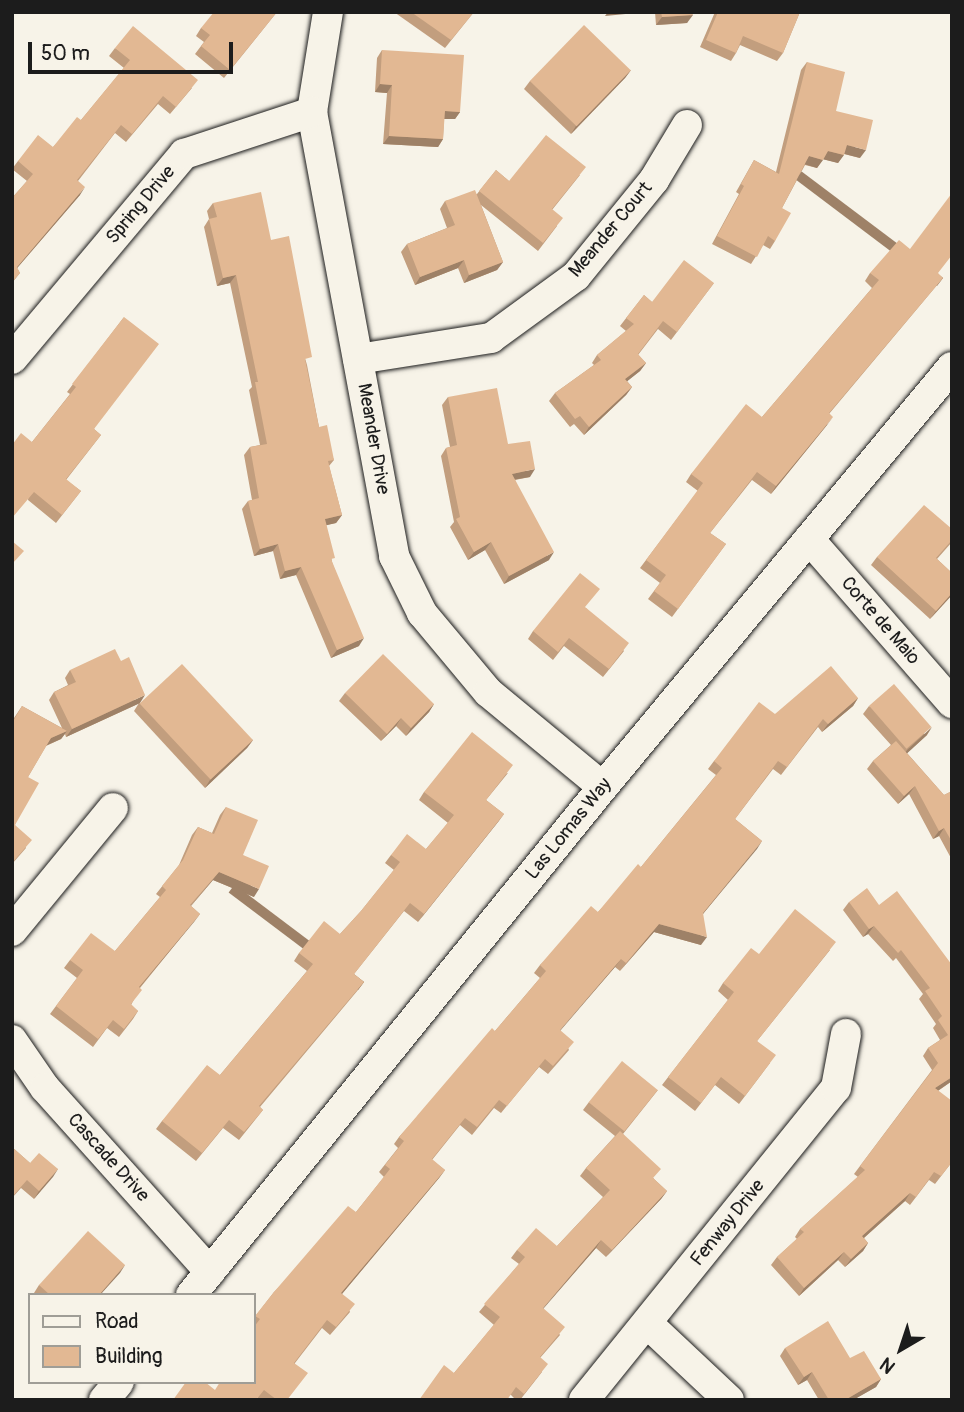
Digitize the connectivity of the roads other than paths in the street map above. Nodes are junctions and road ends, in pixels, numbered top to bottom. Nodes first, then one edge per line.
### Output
1 (328, 12) edge
2 (312, 111) junction
3 (687, 125) dead end
4 (12, 359) edge
5 (358, 359) junction
6 (952, 367) edge
7 (809, 539) junction
8 (952, 703) edge
9 (603, 787) junction
10 (113, 808) dead end
11 (12, 931) edge
12 (846, 1034) dead end
13 (12, 1040) edge
14 (210, 1272) junction
15 (193, 1293) edge
16 (648, 1324) junction
17 (116, 1384) edge
18 (104, 1400) edge
19 (584, 1400) edge
20 (729, 1400) edge

1 - 2 street, Meander Drive
2 - 4 street, Spring Drive
2 - 5 street, Meander Drive
3 - 5 street, Meander Court
5 - 9 street, Meander Drive
6 - 7 street, Las Lomas Way
7 - 8 street, Corte de Maio
7 - 9 street, Las Lomas Way
9 - 14 street, Las Lomas Way
10 - 11 street
12 - 16 street, Fenway Drive
13 - 14 street, Cascade Drive
14 - 15 street, Las Lomas Way
16 - 19 street, Fenway Drive
16 - 20 street
17 - 18 street

